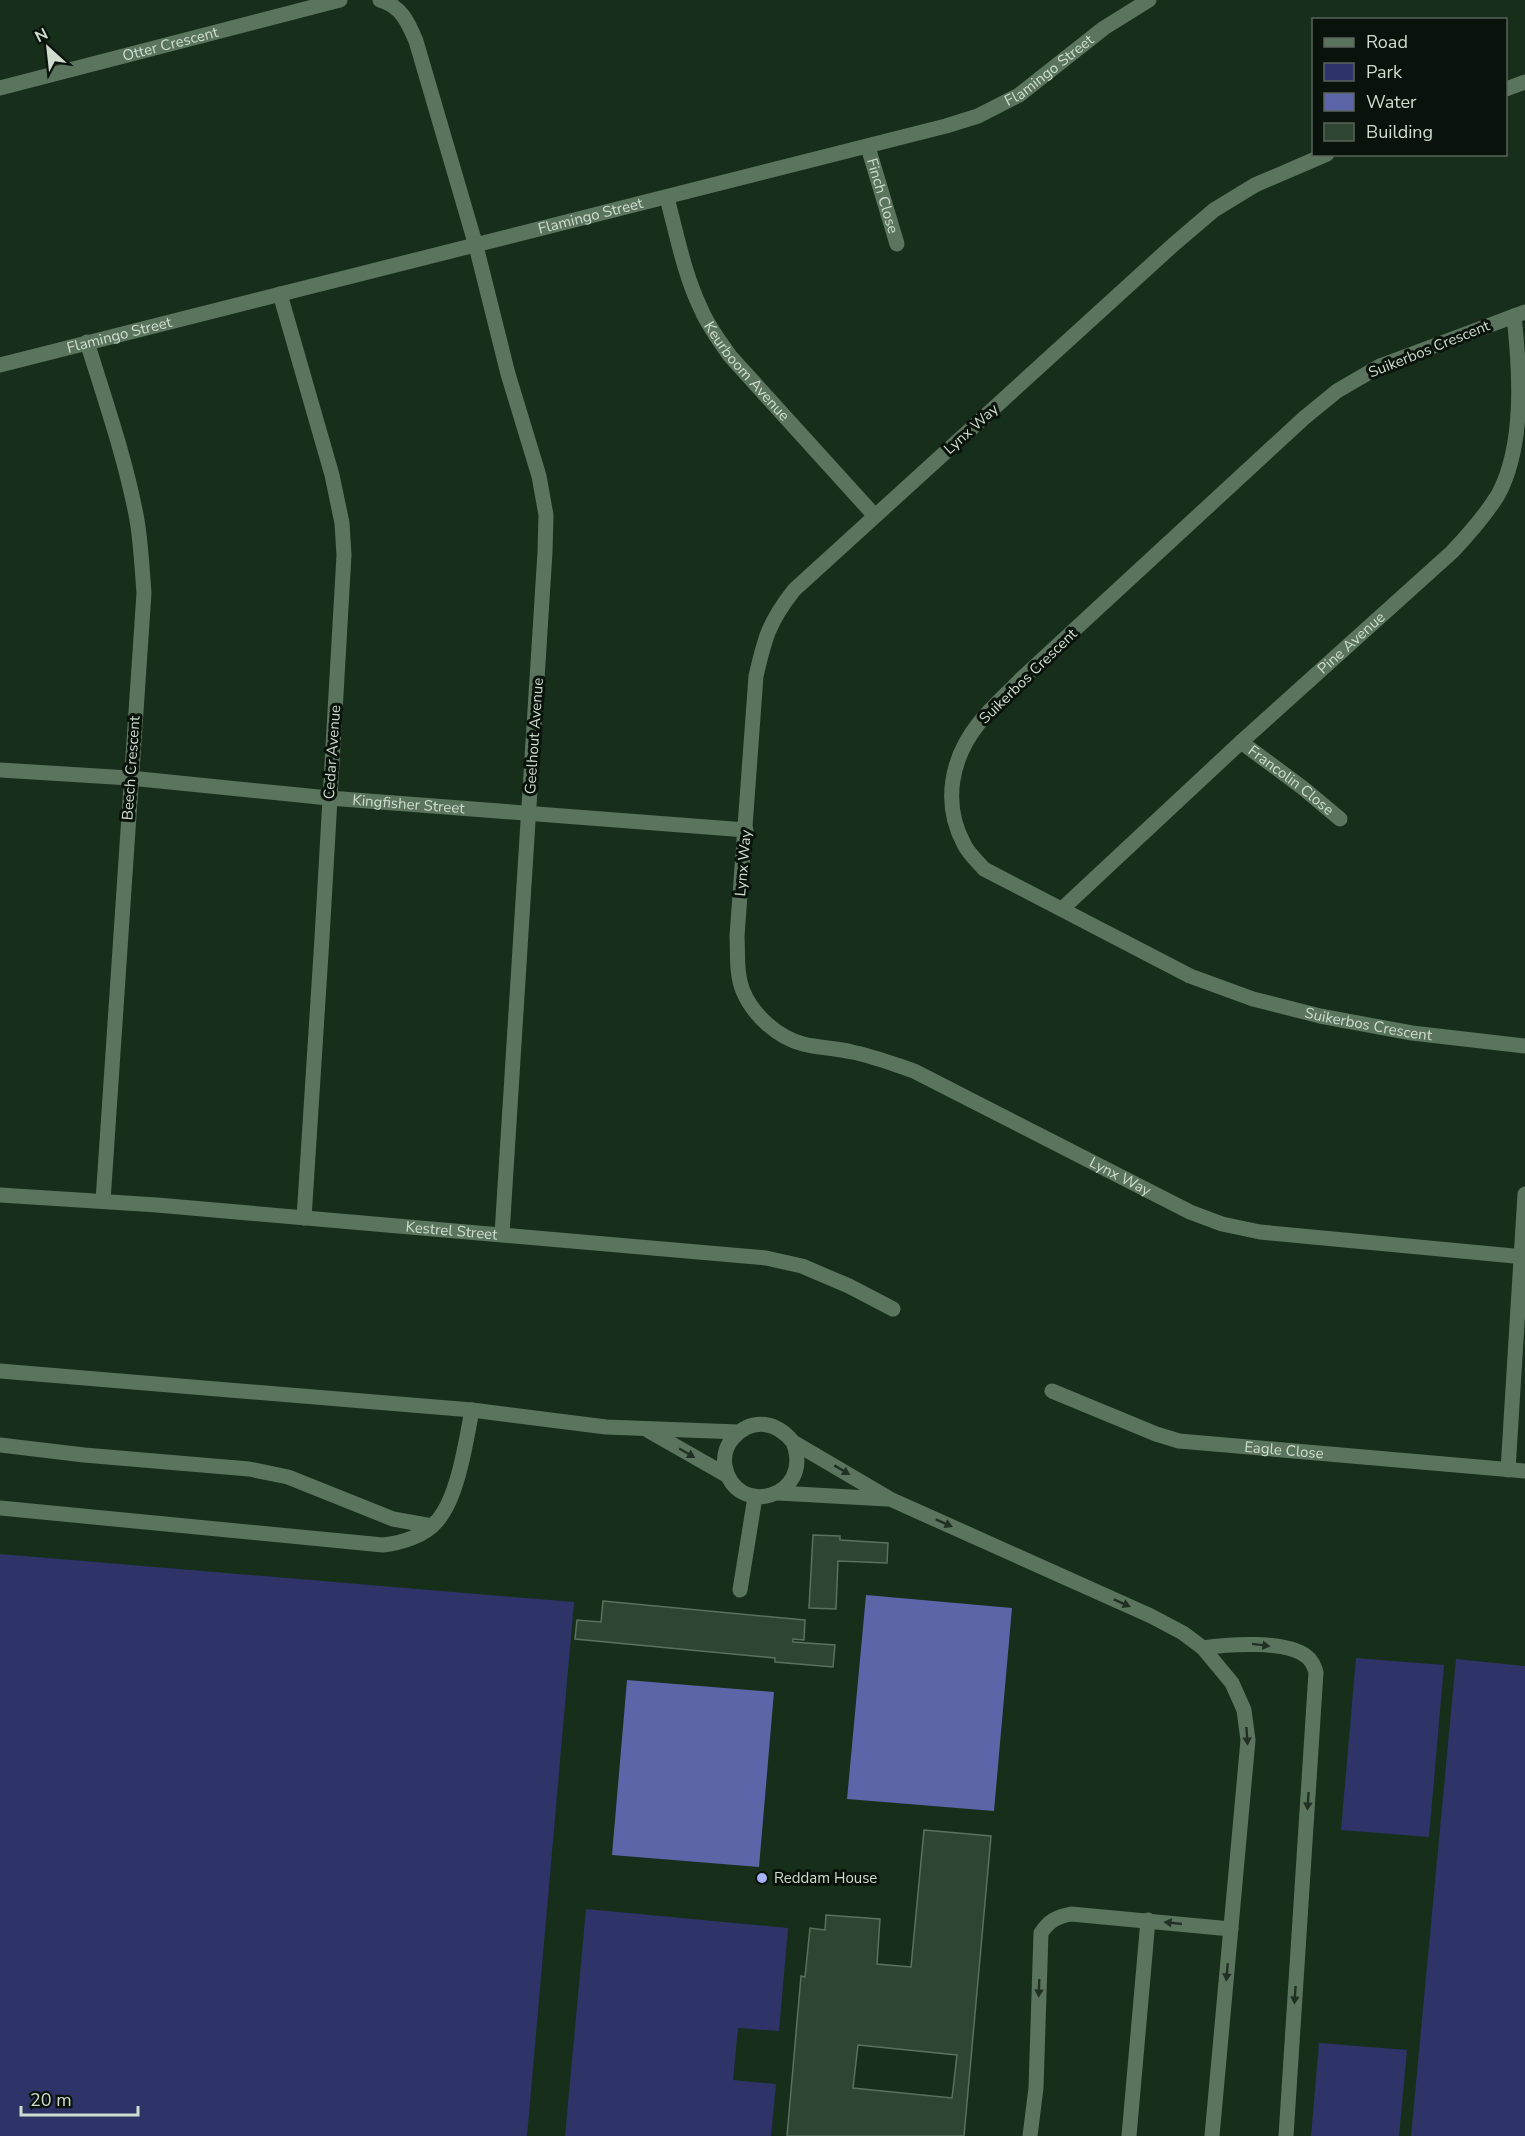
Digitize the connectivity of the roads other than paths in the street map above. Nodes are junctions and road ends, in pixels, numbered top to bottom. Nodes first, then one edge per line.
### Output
1 (340, 0) edge
2 (380, 0) edge
3 (1149, 0) edge
4 (1525, 82) edge
5 (0, 88) edge
6 (1507, 89) edge
7 (868, 147) junction
8 (1322, 156) edge
9 (667, 198) junction
10 (897, 244) dead end
11 (476, 246) junction
12 (280, 294) junction
13 (1520, 314) edge
14 (87, 342) junction
15 (0, 365) edge
16 (875, 516) junction
17 (1241, 742) junction
18 (0, 770) edge
19 (130, 778) junction
20 (329, 798) junction
21 (528, 814) junction
22 (1341, 819) dead end
23 (746, 831) junction
24 (1062, 909) junction
25 (1525, 1047) edge
26 (1525, 1194) edge
27 (0, 1195) edge
28 (103, 1201) junction
29 (303, 1218) junction
30 (502, 1234) junction
31 (1523, 1256) edge
32 (893, 1309) dead end
33 (0, 1371) edge
34 (1052, 1391) dead end
35 (472, 1410) junction
36 (646, 1430) junction
37 (738, 1432) junction
38 (793, 1442) junction
39 (0, 1445) edge
40 (1508, 1470) junction
41 (1525, 1471) edge
42 (728, 1476) junction
43 (778, 1493) junction
44 (755, 1497) junction
45 (890, 1499) junction
46 (0, 1508) edge
47 (432, 1526) junction
48 (740, 1590) dead end
49 (1203, 1647) junction
50 (1148, 1920) junction
51 (1231, 1929) junction
52 (1030, 2136) edge
53 (1129, 2136) edge
54 (1212, 2136) edge
55 (1286, 2136) edge

1 - 5 street, Otter Crescent
2 - 11 street
3 - 7 street, Flamingo Street
4 - 6 street
7 - 9 street, Flamingo Street
7 - 10 street, Finch Close
8 - 16 street, Lynx Way
9 - 11 street, Flamingo Street
9 - 16 street, Keurboom Avenue
11 - 12 street, Flamingo Street
11 - 21 street, Geelhout Avenue
12 - 14 street, Flamingo Street
12 - 20 street, Cedar Avenue
13 - 17 street, Pine Avenue
13 - 24 street, Suikerbos Crescent
14 - 15 street, Flamingo Street
14 - 19 street, Beech Crescent
16 - 23 street, Lynx Way
17 - 22 street, Francolin Close
17 - 24 street, Pine Avenue
18 - 19 street, Kingfisher Street
19 - 20 street, Kingfisher Street
19 - 28 street, Beech Crescent
20 - 21 street, Kingfisher Street
20 - 29 street, Cedar Avenue
21 - 23 street, Kingfisher Street
21 - 30 street, Geelhout Avenue
23 - 31 street, Lynx Way
24 - 25 street, Suikerbos Crescent
26 - 31 street
27 - 28 street, Kestrel Street
28 - 29 street, Kestrel Street
29 - 30 street, Kestrel Street
30 - 32 street, Kestrel Street
31 - 40 street
33 - 35 street
34 - 40 street, Eagle Close
35 - 36 street
35 - 47 street
36 - 37 street
36 -> 42 street
37 - 38 street
37 - 42 street
38 - 43 street
38 -> 45 street
39 - 47 street
40 - 41 street, Eagle Close
42 - 44 street
43 - 44 street
43 - 45 street
44 - 48 street
45 -> 49 street
46 - 47 street
49 -> 51 street
49 -> 55 street
51 -> 50 street
50 -> 52 street
50 - 53 street
51 -> 54 street

